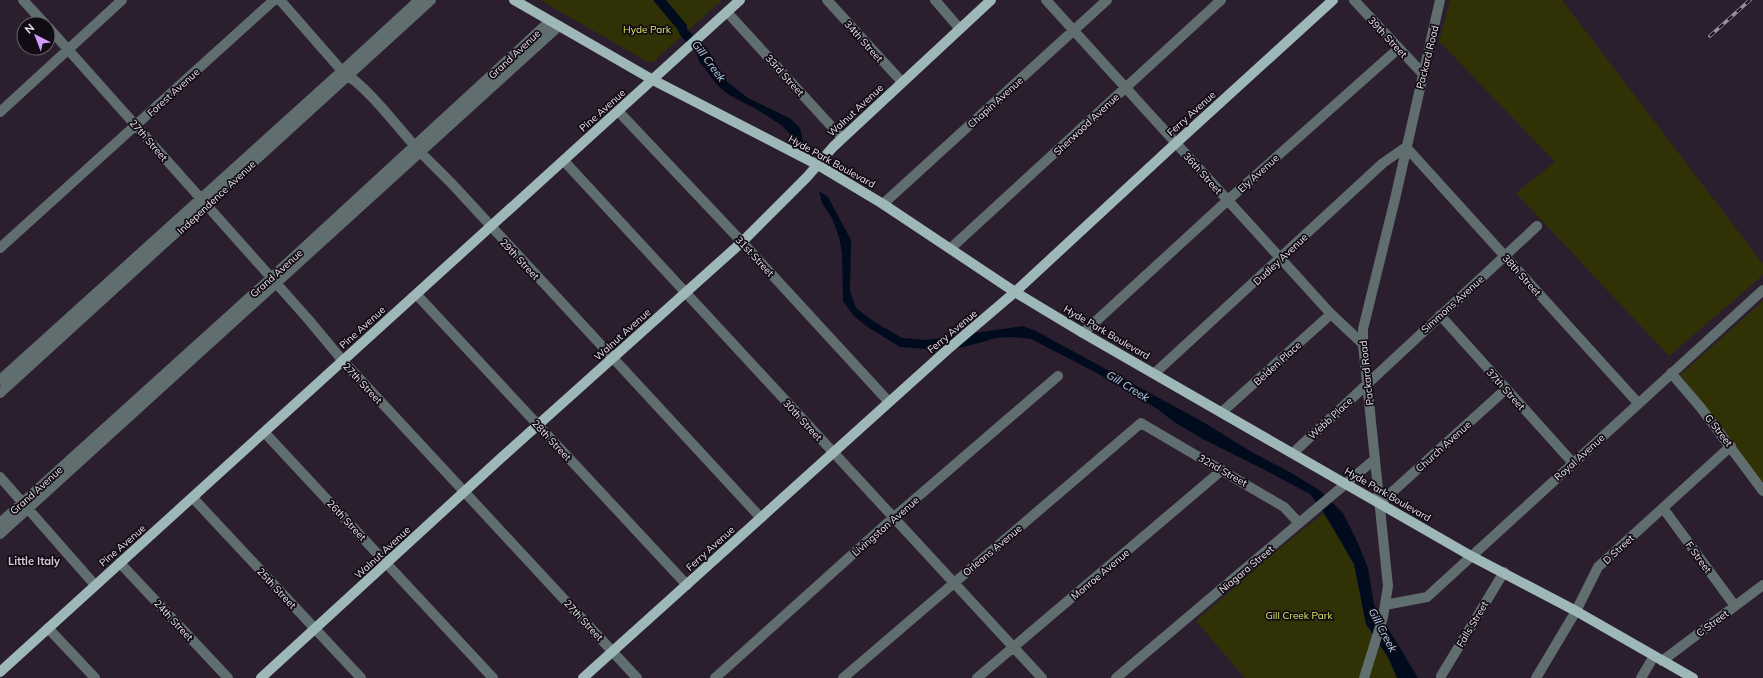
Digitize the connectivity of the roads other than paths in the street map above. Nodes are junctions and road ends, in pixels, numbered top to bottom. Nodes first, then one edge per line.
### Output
1 (23, 0) edge
2 (122, 0) edge
3 (274, 0) edge
4 (280, 0) edge
5 (419, 0) edge
6 (430, 0) edge
7 (514, 0) edge
8 (740, 0) edge
9 (827, 0) edge
10 (935, 0) edge
11 (992, 0) edge
12 (1046, 0) edge
13 (1107, 0) edge
14 (1221, 0) edge
15 (1334, 0) edge
16 (1354, 0) edge
17 (1440, 0) edge
18 (727, 12) junction
19 (38, 16) edge
20 (550, 21) junction
21 (559, 26) junction
22 (960, 29) junction
23 (1074, 30) junction
24 (56, 36) edge
25 (1399, 48) junction
26 (68, 50) junction
27 (345, 73) junction
28 (1423, 74) junction
29 (653, 80) junction
30 (902, 82) junction
31 (1125, 87) junction
32 (618, 111) junction
33 (0, 112) edge
34 (136, 125) junction
35 (842, 138) junction
36 (1176, 143) junction
37 (1406, 147) junction
38 (418, 149) junction
39 (564, 161) junction
40 (818, 165) junction
41 (1228, 200) junction
42 (204, 202) junction
43 (883, 204) junction
44 (1538, 226) dead end
45 (491, 227) junction
46 (742, 242) junction
47 (0, 248) edge
48 (951, 248) junction
49 (1505, 256) junction
50 (1281, 257) junction
51 (273, 280) junction
52 (1763, 290) edge
53 (1014, 292) junction
54 (685, 294) junction
55 (417, 295) junction
56 (1331, 314) junction
57 (1440, 315) junction
58 (1083, 333) junction
59 (1363, 344) junction
60 (613, 359) junction
61 (343, 361) junction
62 (1155, 373) junction
63 (1671, 373) junction
64 (1058, 376) dead end
65 (0, 380) edge
66 (1367, 383) junction
67 (1506, 389) junction
68 (0, 393) edge
69 (889, 402) junction
70 (1638, 403) junction
71 (1222, 412) junction
72 (1141, 423) joint
73 (538, 425) junction
74 (265, 433) junction
75 (1731, 446) junction
76 (833, 452) junction
77 (1293, 453) junction
78 (1375, 459) junction
79 (1573, 463) junction
80 (1222, 470) junction
81 (0, 477) edge
82 (1346, 484) junction
83 (1763, 491) edge
84 (465, 492) junction
85 (193, 498) junction
86 (1380, 503) junction
87 (25, 505) junction
88 (1663, 508) junction
89 (761, 518) junction
90 (893, 518) junction
91 (0, 523) edge
92 (1299, 523) junction
93 (0, 534) edge
94 (1471, 556) junction
95 (120, 563) junction
96 (387, 564) junction
97 (1504, 572) junction
98 (954, 582) junction
99 (95, 585) junction
100 (687, 585) junction
101 (1763, 585) edge
102 (1385, 605) junction
103 (1735, 606) junction
104 (1576, 611) junction
105 (48, 628) junction
106 (315, 628) junction
107 (1014, 647) junction
108 (613, 651) junction
109 (1658, 658) junction
110 (1368, 667) junction
111 (0, 672) edge
112 (1441, 676) dead end
113 (95, 678) edge
114 (228, 678) edge
115 (261, 678) edge
116 (361, 678) edge
117 (493, 678) edge
118 (584, 678) edge
119 (638, 678) edge
120 (715, 678) edge
121 (843, 678) edge
122 (977, 678) edge
123 (1042, 678) edge
124 (1116, 678) edge
125 (1364, 678) edge
126 (1373, 678) edge
127 (1536, 678) edge
128 (1641, 678) edge
129 (1693, 678) edge

1 - 19 street
2 - 26 street
3 - 34 street, Forest Avenue
4 - 27 street, 29th Street
5 - 27 street, Independence Avenue
6 - 27 street, Independence Avenue
7 - 20 main road, Hyde Park Boulevard
8 - 18 main road, Pine Avenue
9 - 30 street, 34th Street
10 - 22 street
11 - 22 main road, Walnut Avenue
12 - 23 street, 36th Street
13 - 23 street, Chapin Avenue
14 - 31 street, Sherwood Avenue
15 - 36 main road, Ferry Avenue
16 - 25 street, 39th Street
17 - 28 street, Packard Road
18 - 29 main road, Pine Avenue
18 - 35 street, 33rd Street
20 - 21 main road, Hyde Park Boulevard
20 - 38 street, Grand Avenue
21 - 29 main road, Hyde Park Boulevard
21 - 38 street
22 - 30 main road, Walnut Avenue
23 - 31 street, 36th Street
23 - 43 street, Chapin Avenue
24 - 26 street, 27th Street
25 - 28 street, 39th Street
25 - 41 street, Ely Avenue
26 - 33 street
26 - 34 street, 27th Street
27 - 38 street, 29th Street
27 - 42 street, Independence Avenue
28 - 37 street, Packard Road
29 - 32 main road, Pine Avenue
29 - 40 main road, Hyde Park Boulevard
30 - 35 main road, Walnut Avenue
31 - 36 street, 36th Street
31 - 48 street, Sherwood Avenue
32 - 39 main road, Pine Avenue
32 - 46 street, 31st Street
34 - 42 street, 27th Street
34 - 47 street, Forest Avenue
35 - 40 main road, Walnut Avenue
36 - 41 street, 36th Street
36 - 53 main road, Ferry Avenue
37 - 49 street, 38th Street
37 - 50 street, Dudley Avenue
37 - 59 street, Packard Road
38 - 45 street, 29th Street
38 - 51 street, Grand Avenue
39 - 45 main road, Pine Avenue
39 - 54 street, 30th Street
40 - 43 main road, Hyde Park Boulevard
40 - 46 main road, Walnut Avenue
41 - 50 street, 36th Street
41 - 58 street, Ely Avenue
42 - 51 street, 27th Street
42 - 65 street, Independence Avenue
42 - 68 street, Independence Avenue
43 - 48 main road, Hyde Park Boulevard
44 - 49 street, Simmons Avenue
45 - 55 main road, Pine Avenue
45 - 60 street, 29th Street
46 - 54 main road, Walnut Avenue
46 - 69 street, 31st Street
48 - 53 main road, Hyde Park Boulevard
49 - 57 street, Simmons Avenue
49 - 70 street, 38th Street
50 - 56 street, 36th Street
50 - 62 street, Dudley Avenue
51 - 61 street, 27th Street
51 - 87 street, Grand Avenue
52 - 63 street, Royal Avenue
53 - 58 main road, Hyde Park Boulevard
53 - 69 main road, Ferry Avenue
54 - 60 main road, Walnut Avenue
54 - 76 street, 30th Street
55 - 61 main road, Pine Avenue
55 - 73 street, 28th Street
56 - 59 street, 36th Street
56 - 71 street, Belden Place
57 - 66 street, Simmons Avenue
57 - 67 street, 37th Street
58 - 62 main road, Hyde Park Boulevard
59 - 66 street, Packard Road
60 - 73 main road, Walnut Avenue
60 - 89 street, 29th Street
61 - 74 main road, Pine Avenue
61 - 84 street, 27th Street
62 - 71 main road, Hyde Park Boulevard
63 - 70 street, Royal Avenue
63 - 75 street, G Street
64 - 90 street, Livingston Avenue
66 - 77 street, Webb Place
66 - 78 street, Packard Road
67 - 79 street, 37th Street
67 - 86 street, Church Avenue
69 - 76 main road, Ferry Avenue
70 - 79 street, Royal Avenue
71 - 77 main road, Hyde Park Boulevard
72 - 80 street, 32nd Street
72 - 98 street, Orleans Avenue
73 - 84 main road, Walnut Avenue
73 - 100 street, 28th Street
74 - 85 main road, Pine Avenue
74 - 96 street, 26th Street
75 - 83 street, G Street
75 - 88 street, D Street
76 - 89 main road, Ferry Avenue
76 - 90 street, 30th Street
77 - 82 main road, Hyde Park Boulevard
78 - 82 street, Niagara Street
78 - 86 street, Packard Road
79 - 94 street, Royal Avenue
80 - 92 street, 32nd Street
80 - 107 street, Monroe Avenue
81 - 87 street
82 - 86 main road, Hyde Park Boulevard
82 - 92 street, Niagara Street
84 - 96 main road, Walnut Avenue
84 - 108 street, 27th Street
85 - 95 main road, Pine Avenue
85 - 106 street, 25th Street
86 - 94 main road, Hyde Park Boulevard
86 - 102 street, Packard Road
87 - 91 street, Grand Avenue
87 - 93 street
87 - 99 street
88 - 103 street, F Street
88 - 104 street, D Street
89 - 100 main road, Ferry Avenue
90 - 98 street, 30th Street
90 - 120 street, Livingston Avenue
92 - 124 street, Niagara Street
94 - 97 main road, Hyde Park Boulevard
94 - 102 street, Royal Avenue
95 - 99 main road, Pine Avenue
95 - 114 street, 24th Street
96 - 106 main road, Walnut Avenue
96 - 117 street, 26th Street
97 - 104 main road, Hyde Park Boulevard
97 - 112 street, Falls Street
98 - 107 street, 30th Street
98 - 121 street, Orleans Avenue
99 - 105 main road, Pine Avenue
100 - 108 main road, Ferry Avenue
101 - 103 street, C Street
102 - 110 street, Packard Road
103 - 109 street, C Street
104 - 109 main road, Hyde Park Boulevard
104 - 127 street, D Street
105 - 111 main road, Pine Avenue
105 - 113 street
106 - 115 main road, Walnut Avenue
106 - 116 street, 25th Street
107 - 122 street, Monroe Avenue
107 - 123 street, 30th Street
108 - 118 main road, Ferry Avenue
108 - 119 street, 27th Street
109 - 128 street, C Street
109 - 129 main road, Hyde Park Boulevard
110 - 125 street
110 - 126 street

